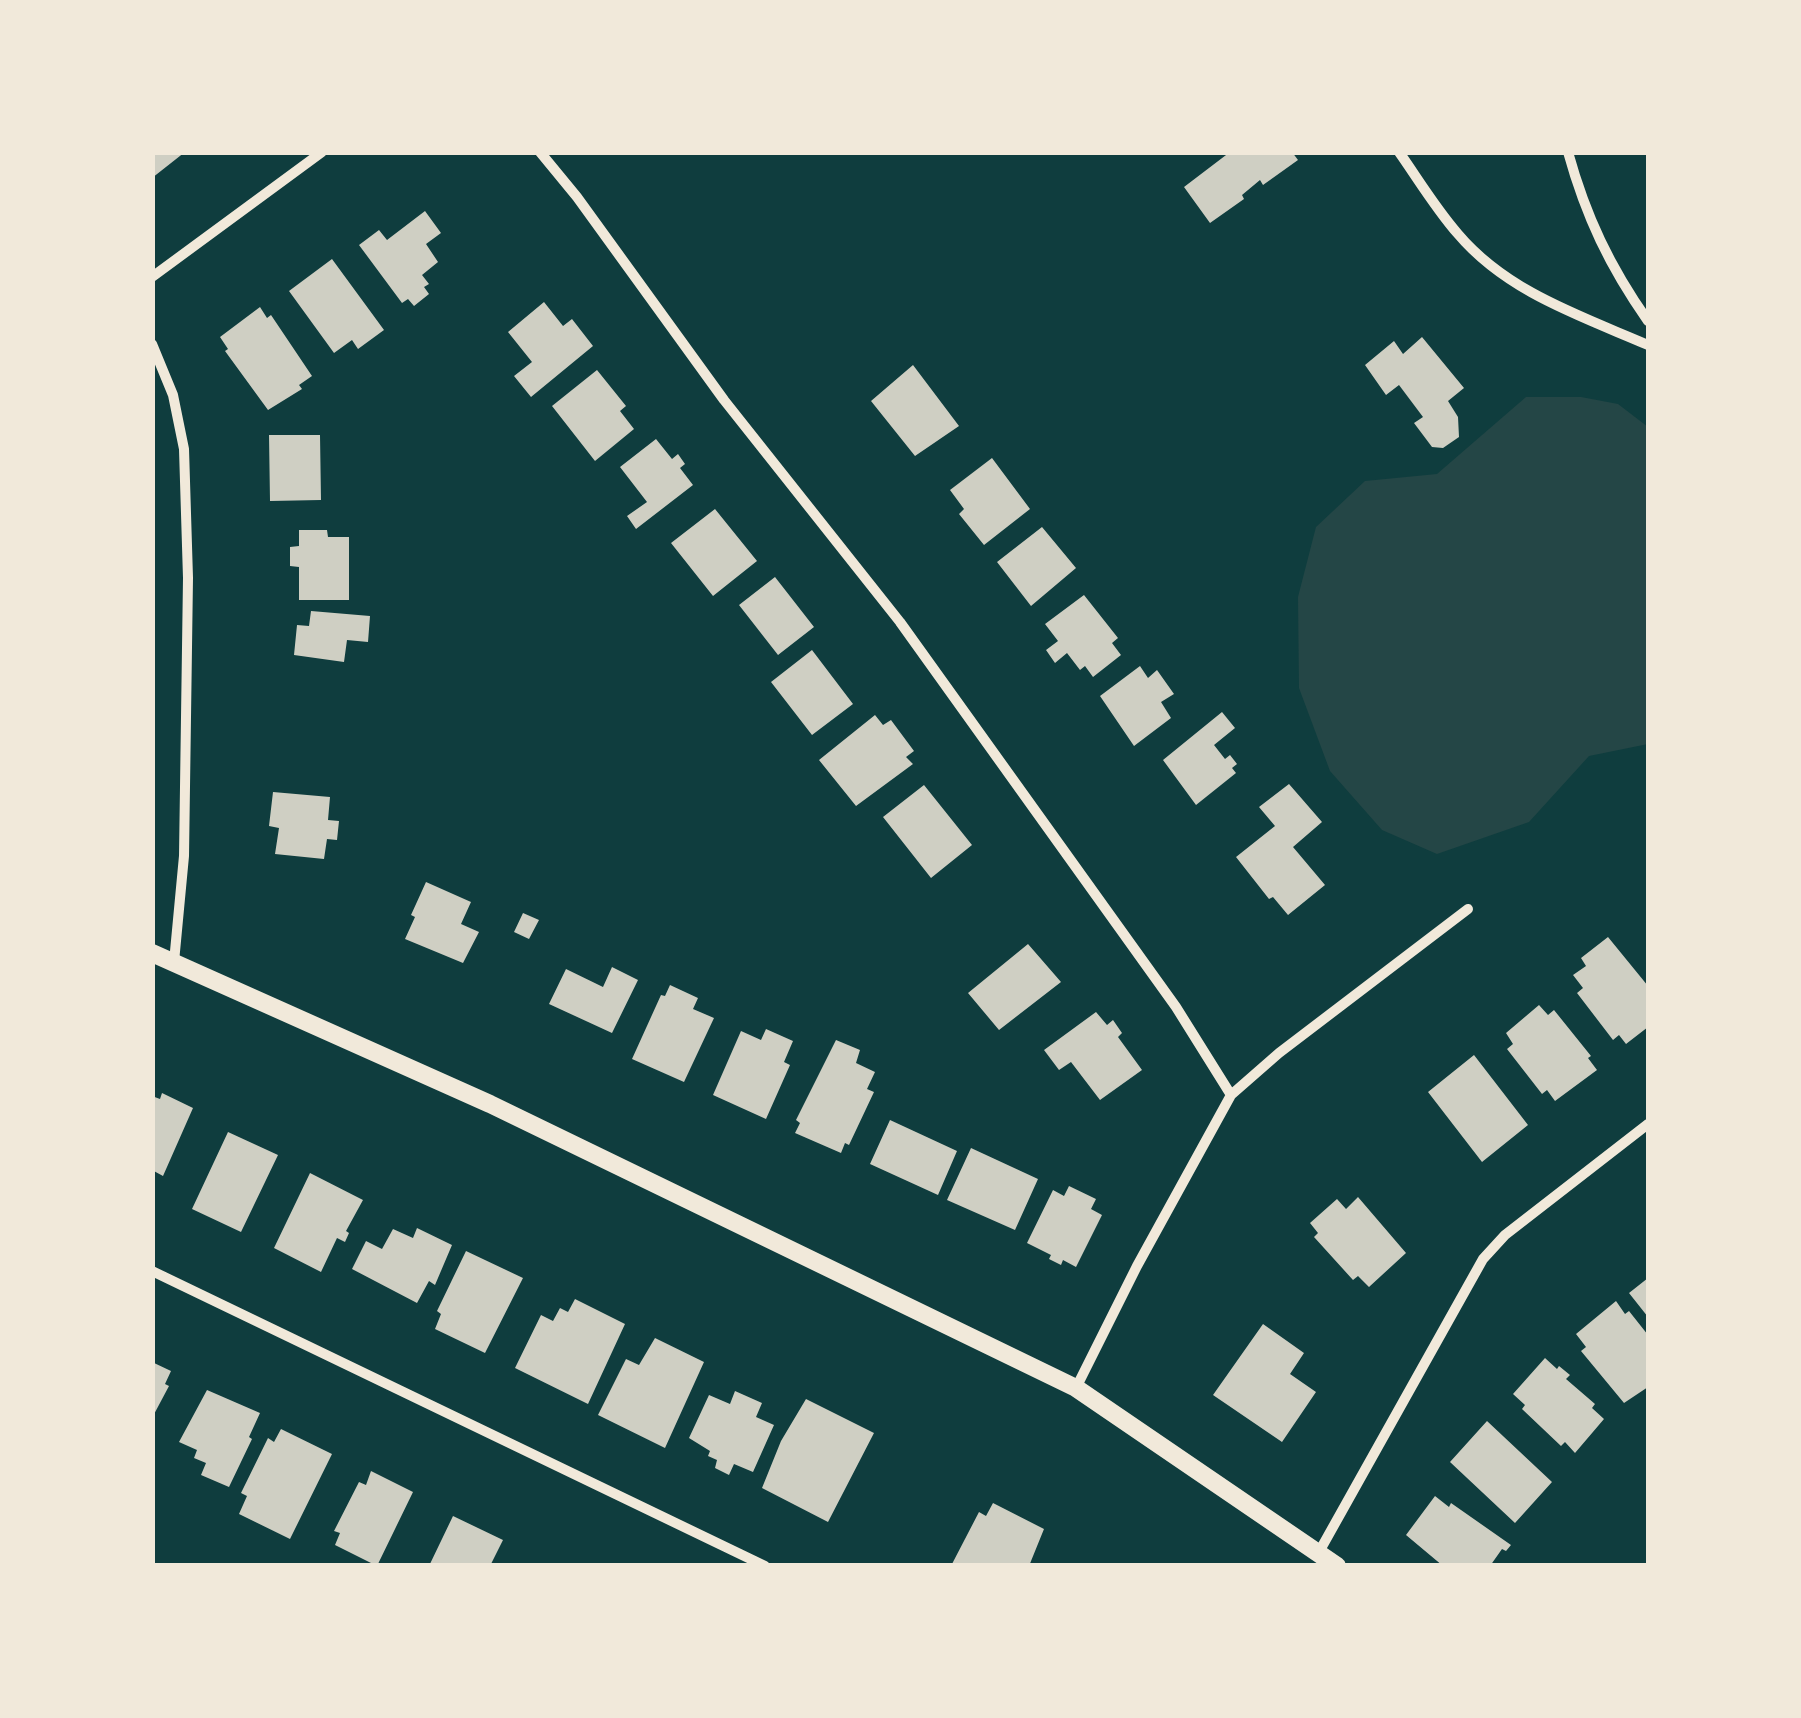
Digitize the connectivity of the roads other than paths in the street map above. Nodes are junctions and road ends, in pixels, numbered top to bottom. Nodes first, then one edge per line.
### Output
1 (322, 152) edge
2 (540, 152) edge
3 (1399, 152) edge
4 (1568, 152) edge
5 (152, 277) edge
6 (1648, 322) edge
7 (152, 344) edge
8 (1648, 345) edge
9 (1468, 909) dead end
10 (152, 952) edge
11 (174, 962) junction
12 (1232, 1095) junction
13 (1648, 1124) edge
14 (152, 1271) edge
15 (1076, 1388) junction
16 (1320, 1552) junction
17 (764, 1566) edge
18 (1337, 1566) edge

1 - 5 street
2 - 12 street
3 - 8 street
4 - 6 street
7 - 11 street
9 - 12 street
10 - 11 street
11 - 15 street
12 - 15 street
13 - 16 street
14 - 17 street
15 - 16 street
16 - 18 street

